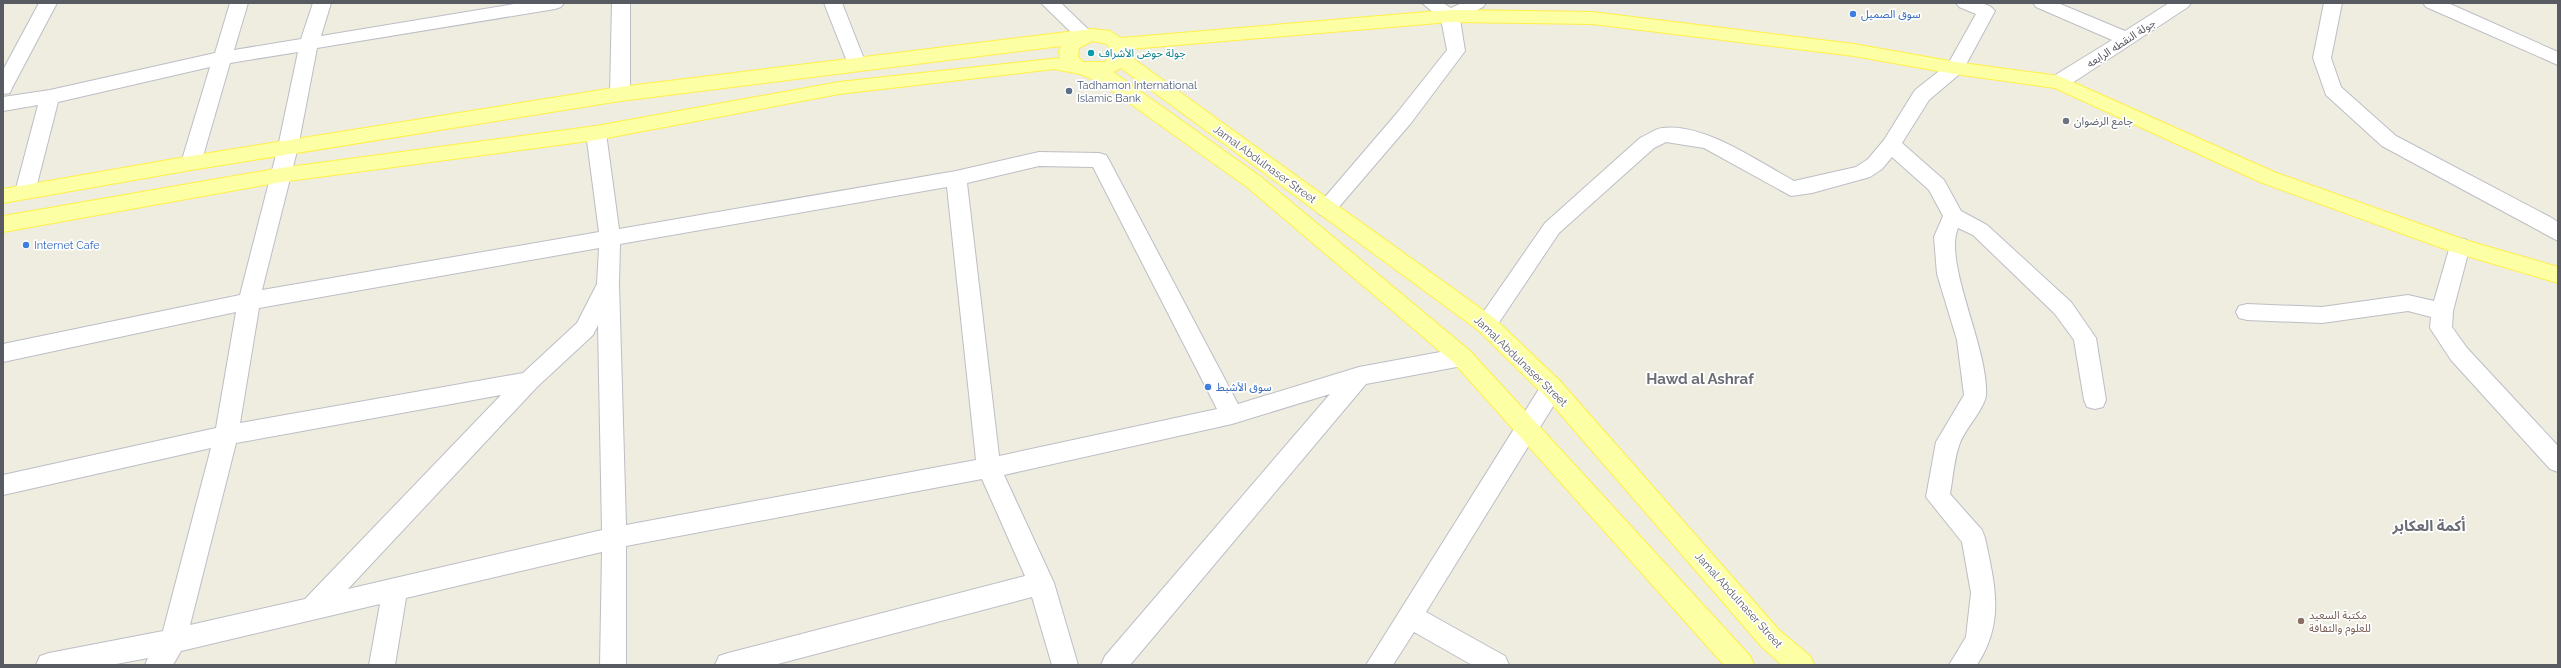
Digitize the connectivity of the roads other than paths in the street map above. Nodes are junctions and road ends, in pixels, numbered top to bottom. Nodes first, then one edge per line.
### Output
1 (48, 3) edge
2 (238, 3) edge
3 (322, 3) edge
4 (555, 3) edge
5 (621, 3) edge
6 (833, 3) edge
7 (1050, 3) edge
8 (1431, 3) edge
9 (1477, 3) edge
10 (1965, 3) edge
11 (2042, 3) edge
12 (2182, 3) edge
13 (2333, 3) edge
14 (2432, 3) edge
15 (1989, 7) edge
16 (1450, 16) junction
17 (1083, 37) junction
18 (2127, 39) junction
19 (309, 43) junction
20 (1120, 47) junction
21 (222, 58) junction
22 (2558, 59) edge
23 (857, 64) junction
24 (1955, 68) junction
25 (1082, 69) junction
26 (2059, 82) junction
27 (3, 88) edge
28 (620, 94) junction
29 (50, 97) junction
30 (3, 104) edge
31 (596, 133) junction
32 (1891, 145) junction
33 (288, 147) junction
34 (191, 163) junction
35 (280, 175) junction
36 (956, 178) junction
37 (25, 192) junction
38 (3, 196) edge
39 (1326, 209) junction
40 (1953, 216) junction
41 (3, 224) edge
42 (2558, 233) edge
43 (610, 239) junction
44 (2460, 246) junction
45 (2558, 275) edge
46 (608, 284) junction
47 (249, 301) junction
48 (2247, 312) dead end
49 (2442, 312) junction
50 (1486, 324) junction
51 (3, 353) edge
52 (1462, 357) junction
53 (1359, 376) junction
54 (529, 380) junction
55 (1552, 388) junction
56 (2095, 400) dead end
57 (1232, 415) junction
58 (1528, 426) junction
59 (226, 435) junction
60 (2558, 462) edge
61 (989, 468) junction
62 (3, 485) edge
63 (614, 538) junction
64 (1041, 583) junction
65 (394, 589) junction
66 (312, 609) junction
67 (1410, 617) junction
68 (173, 641) junction
69 (49, 665) edge
70 (158, 665) edge
71 (382, 665) edge
72 (613, 665) edge
73 (728, 665) edge
74 (1065, 665) edge
75 (1114, 665) edge
76 (1379, 665) edge
77 (1496, 665) edge
78 (1741, 665) edge
79 (1801, 665) edge
80 (1962, 665) edge

1 - 27 street
2 - 21 street
3 - 19 street
4 - 19 street
5 - 28 street
6 - 23 street
7 - 17 street
8 - 16 street
9 - 16 street
10 - 15 street
11 - 18 street
12 - 18 street, جولة النقطه الرابعه
13 - 42 street
14 - 22 street
15 - 24 street
16 - 20 main road
16 - 24 main road
16 - 39 street
17 - 20 main road
17 - 23 main road
17 - 25 main road
18 - 26 street, جولة النقطه الرابعه
19 - 21 street
19 - 33 street
20 - 25 main road
20 - 39 main road, Jamal Abdulnaser Street
21 - 29 street
21 - 34 street
23 - 28 main road
24 - 26 main road
24 - 32 street
25 - 31 main road
25 - 52 main road, Jamal Abdulnaser Street
26 - 44 main road
28 - 33 main road
29 - 30 street
29 - 37 street
31 - 35 main road
31 - 43 street
32 - 40 street
32 - 50 street
33 - 34 main road
33 - 35 street
34 - 37 main road
35 - 41 main road
35 - 47 street
36 - 43 street
36 - 57 street
36 - 61 street
37 - 38 main road
39 - 50 main road, Jamal Abdulnaser Street
40 - 56 street
40 - 80 street
43 - 46 street
43 - 47 street
44 - 45 main road
44 - 49 street
46 - 54 street
46 - 63 street
47 - 51 street
47 - 59 street
48 - 49 street
49 - 60 street
50 - 55 main road, Jamal Abdulnaser Street
52 - 53 street
52 - 58 main road, Jamal Abdulnaser Street
53 - 57 street
53 - 75 street
54 - 59 street
54 - 66 street
55 - 58 street
55 - 79 main road, Jamal Abdulnaser Street
57 - 61 street
58 - 67 street
58 - 78 main road, Jamal Abdulnaser Street
59 - 62 street
59 - 68 street
61 - 63 street
61 - 64 street
63 - 65 street
63 - 72 street
64 - 73 street
64 - 74 street
65 - 66 street
65 - 71 street
66 - 68 street
67 - 76 street
67 - 77 street
68 - 69 street
68 - 70 street

